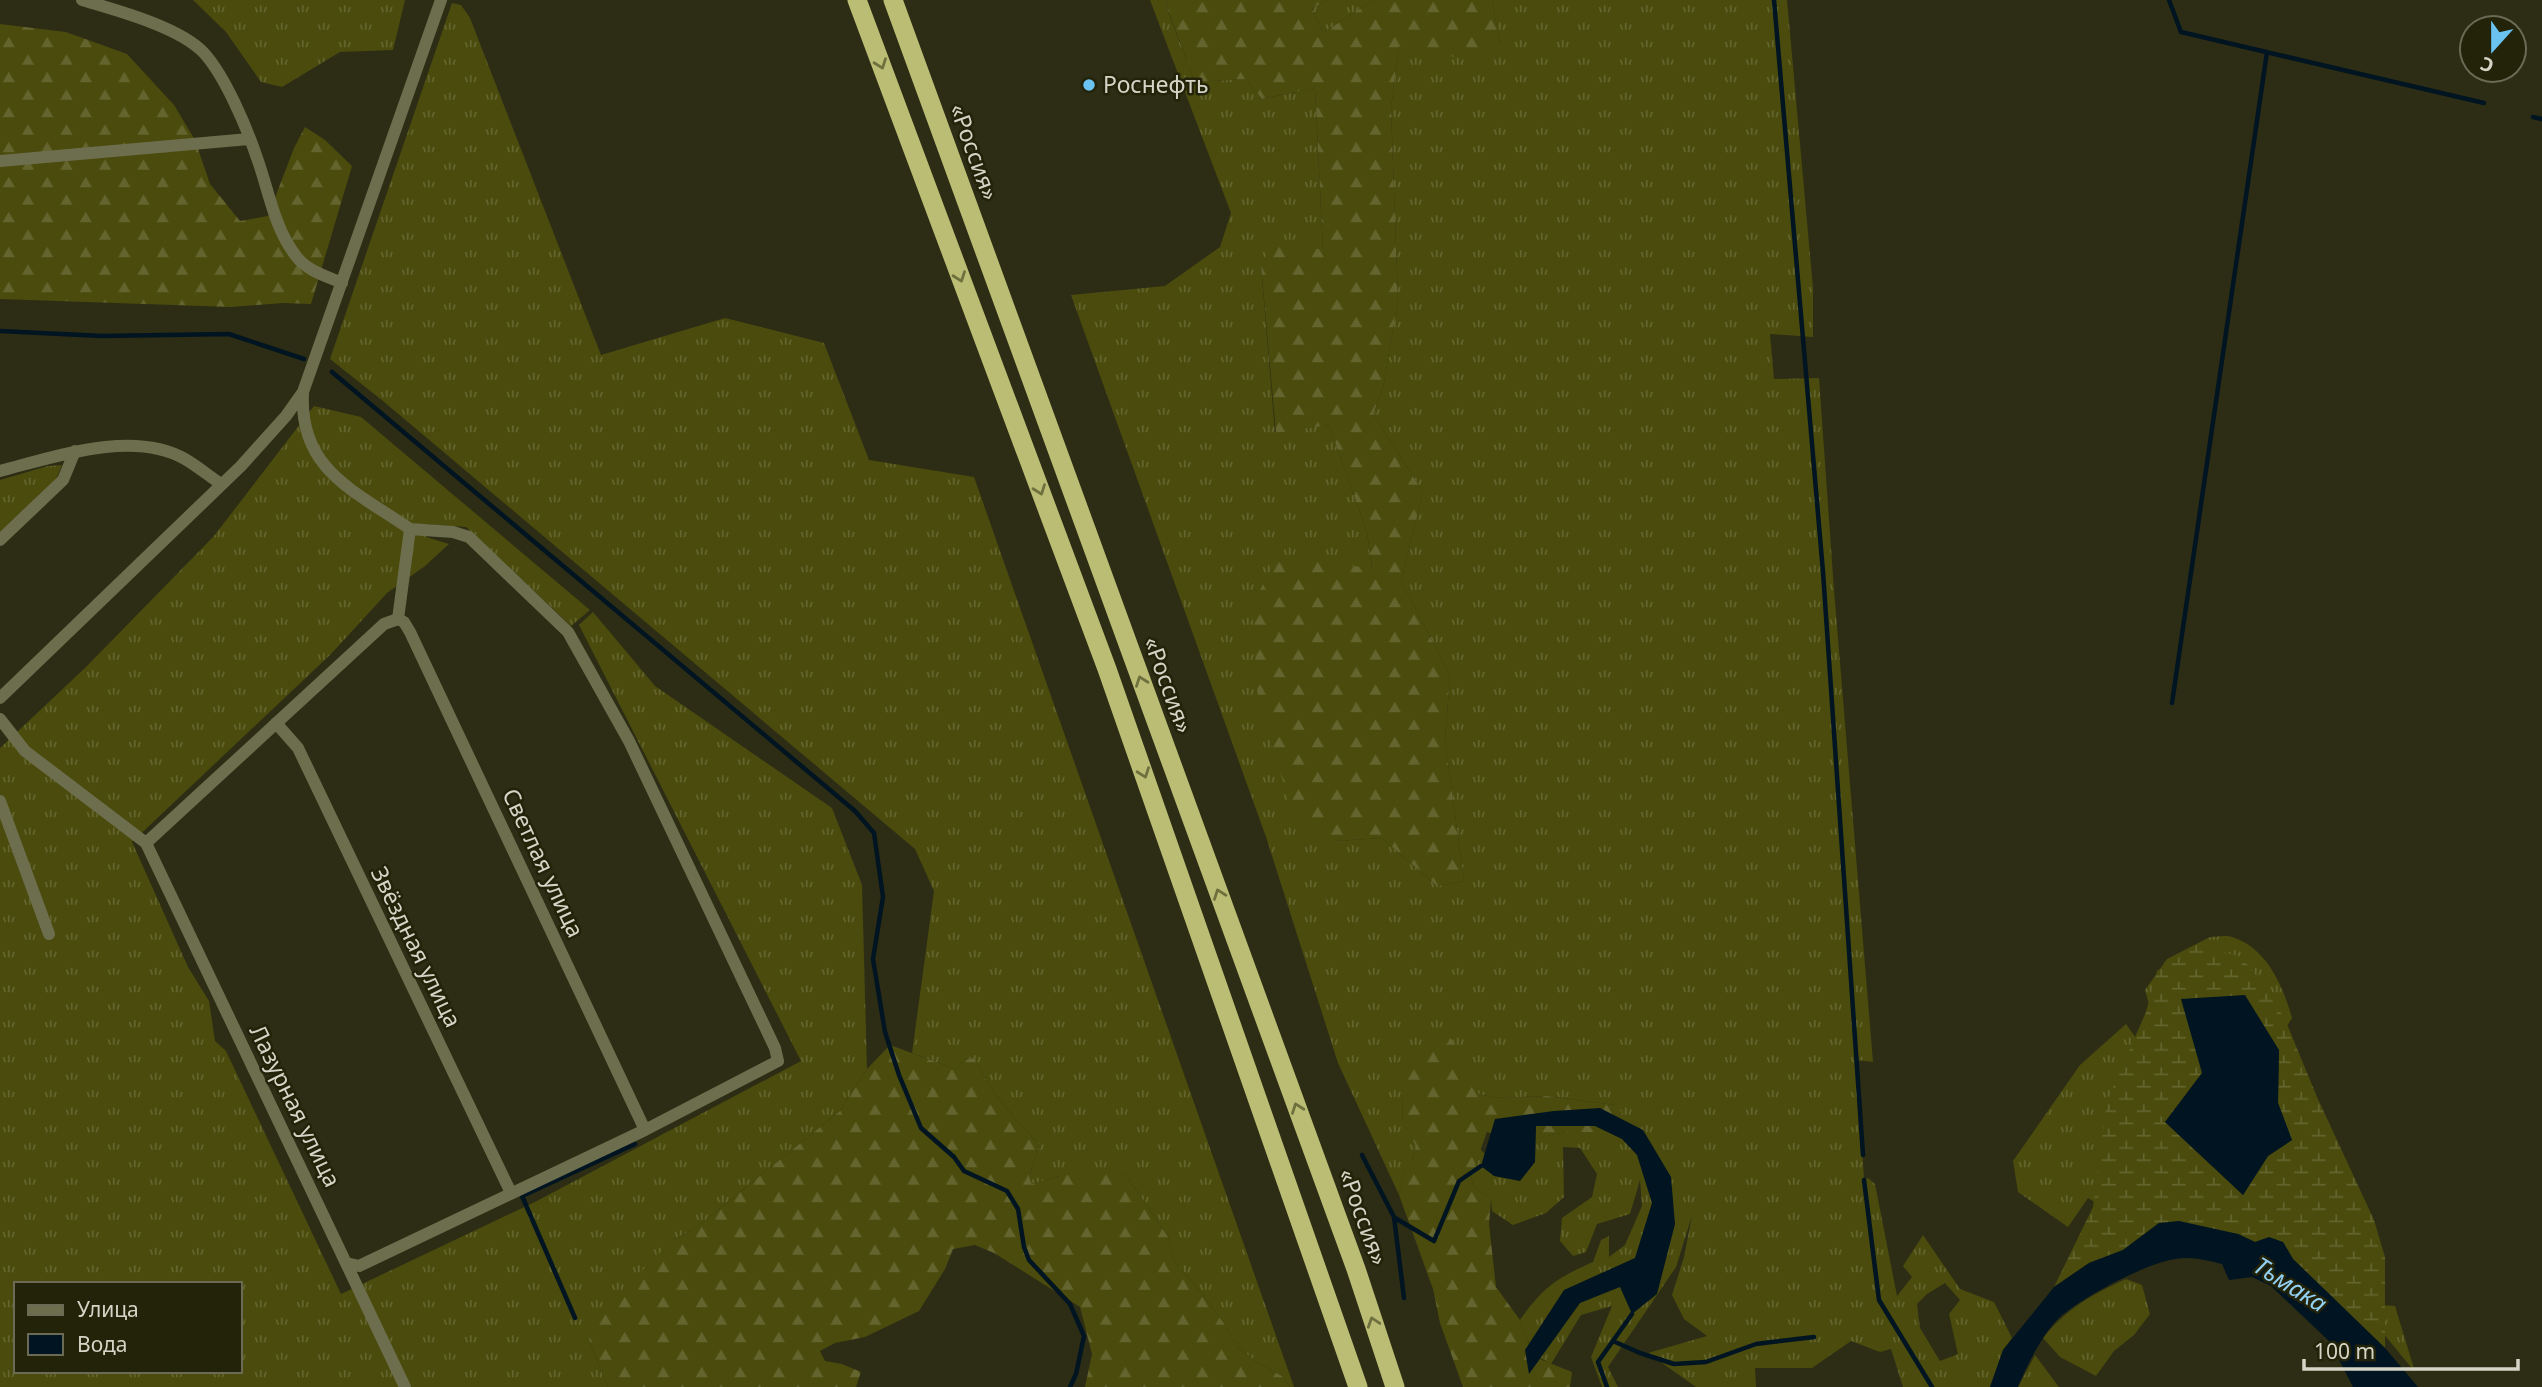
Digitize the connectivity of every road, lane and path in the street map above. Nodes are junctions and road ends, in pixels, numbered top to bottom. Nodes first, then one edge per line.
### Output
1 (82, 0) edge
2 (440, 0) edge
3 (857, 0) edge
4 (893, 0) edge
5 (249, 139) junction
6 (0, 161) edge
7 (342, 283) junction
8 (303, 393) junction
9 (75, 451) junction
10 (0, 471) edge
11 (220, 484) junction
12 (410, 529) junction
13 (0, 540) edge
14 (398, 619) junction
15 (0, 698) edge
16 (0, 719) edge
17 (276, 723) junction
18 (0, 801) edge
19 (146, 843) junction
20 (49, 934) dead end
21 (645, 1130) junction
22 (511, 1194) junction
23 (346, 1263) junction
24 (405, 1387) edge
25 (1358, 1387) edge
26 (1395, 1387) edge

1 - 5 street
2 - 7 street
3 -> 25 highway
26 -> 4 highway, «Россия»
5 - 6 street
5 - 7 street
7 - 8 street
8 - 11 street
8 - 12 street
9 - 10 street
9 - 11 street
9 - 13 street
11 - 15 street
12 - 14 street
12 - 21 street
14 - 17 street
14 - 21 street, Светлая улица
16 - 19 street
17 - 19 street
17 - 22 street, Звёздная улица
18 - 20 street
19 - 23 street, Лазурная улица
21 - 22 street
22 - 23 street
23 - 24 street, Лазурная улица

